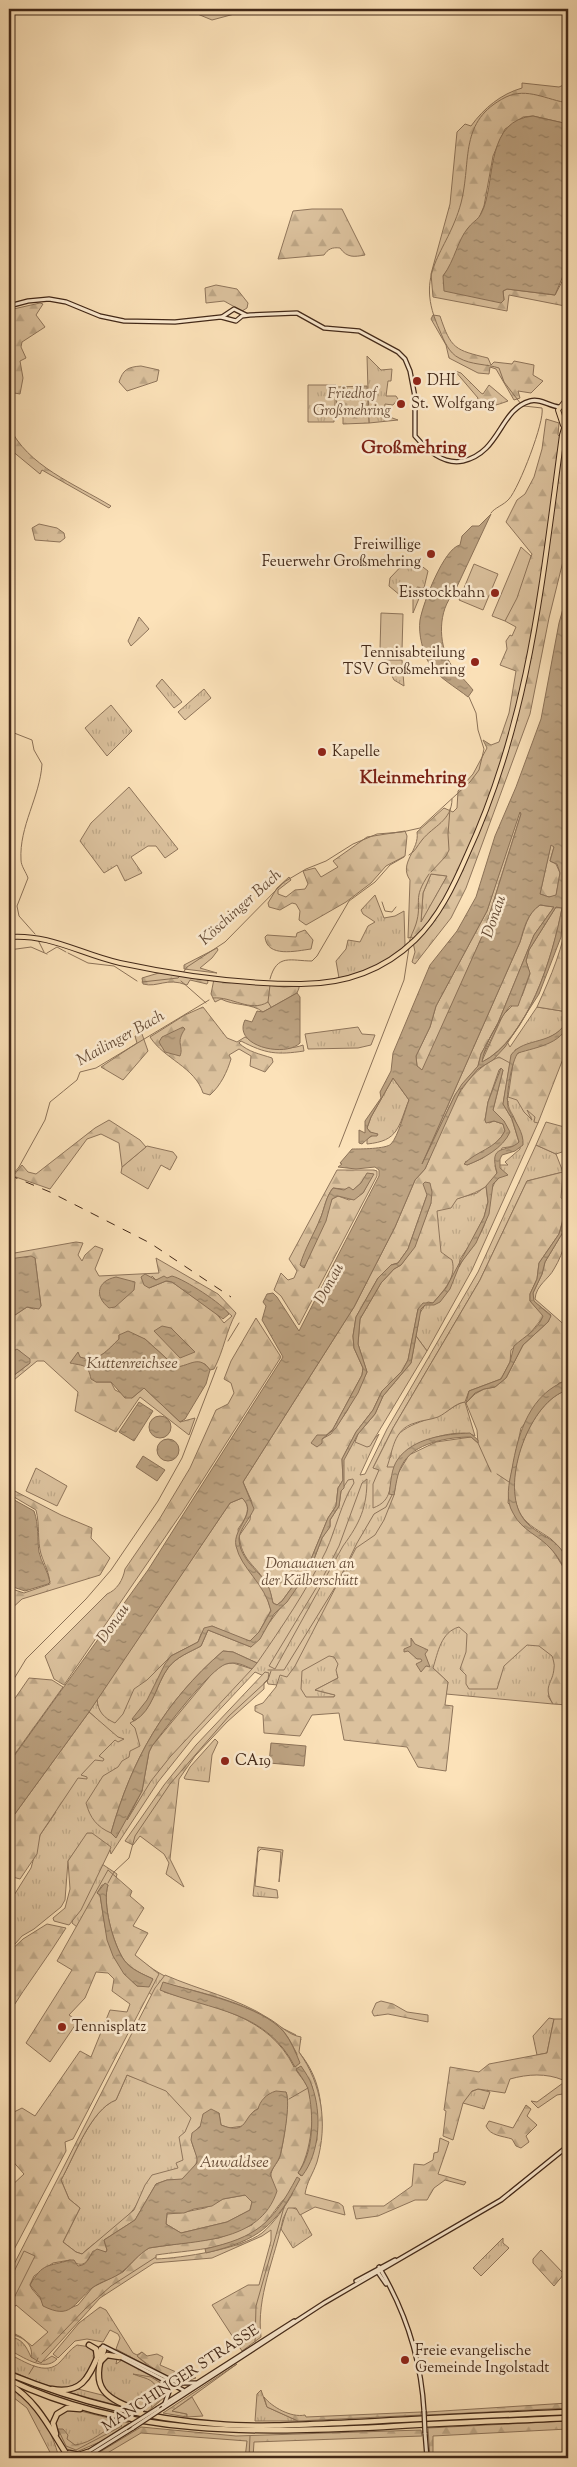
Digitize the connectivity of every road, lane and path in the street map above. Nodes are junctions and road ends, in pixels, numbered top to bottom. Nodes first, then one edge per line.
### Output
1 (9, 306) edge
2 (229, 314) junction
3 (240, 315) junction
4 (221, 318) junction
5 (230, 319) junction
6 (568, 387) edge
7 (567, 395) edge
8 (563, 406) edge
9 (562, 418) junction
10 (568, 418) edge
11 (562, 432) junction
12 (9, 936) edge
13 (568, 2146) edge
14 (378, 2270) junction
15 (296, 2320) junction
16 (89, 2344) dead end
17 (102, 2348) junction
18 (97, 2357) junction
19 (120, 2357) joint
20 (98, 2367) junction
21 (9, 2374) edge
22 (9, 2380) edge
23 (166, 2381) junction
24 (181, 2383) junction
25 (196, 2383) junction
26 (9, 2384) edge
27 (34, 2384) junction
28 (184, 2390) junction
29 (189, 2392) junction
30 (182, 2396) junction
31 (164, 2403) junction
32 (97, 2411) junction
33 (568, 2412) edge
34 (156, 2417) junction
35 (568, 2418) edge
36 (88, 2452) junction
37 (68, 2456) edge
38 (78, 2458) edge
39 (85, 2458) edge
40 (426, 2458) edge

1 - 4 main road
2 - 3 main road
2 - 4 main road
2 - 5 main road
3 - 5 main road
3 - 8 main road
4 - 5 main road
6 - 7 main road
7 - 8 main road
8 - 9 main road
9 - 10 main road
9 - 11 main road
10 - 11 main road
11 - 12 main road
13 - 14 main road, MANCHINGER STRASSE
14 - 15 main road, MANCHINGER STRASSE
14 - 40 main road, bridge
15 - 25 main road, MANCHINGER STRASSE
15 - 29 main road, MANCHINGER STRASSE
16 - 18 highway
17 - 18 highway
17 - 20 highway
17 - 24 main road
18 - 27 highway
19 - 20 highway
19 - 23 main road
20 - 34 highway
21 - 27 highway
22 - 32 highway
23 - 28 main road
23 - 31 main road
24 - 25 main road
24 - 28 main road
25 - 28 main road, MANCHINGER STRASSE
26 - 37 highway
27 - 34 highway
28 - 29 main road
28 - 30 main road
28 - 31 main road, MANCHINGER STRASSE
29 - 30 main road, MANCHINGER STRASSE
30 - 39 main road, MANCHINGER STRASSE, bridge
31 - 36 main road, MANCHINGER STRASSE, bridge
32 - 35 highway
32 - 37 highway
33 - 34 highway
36 - 37 highway
36 - 38 main road, MANCHINGER STRASSE

